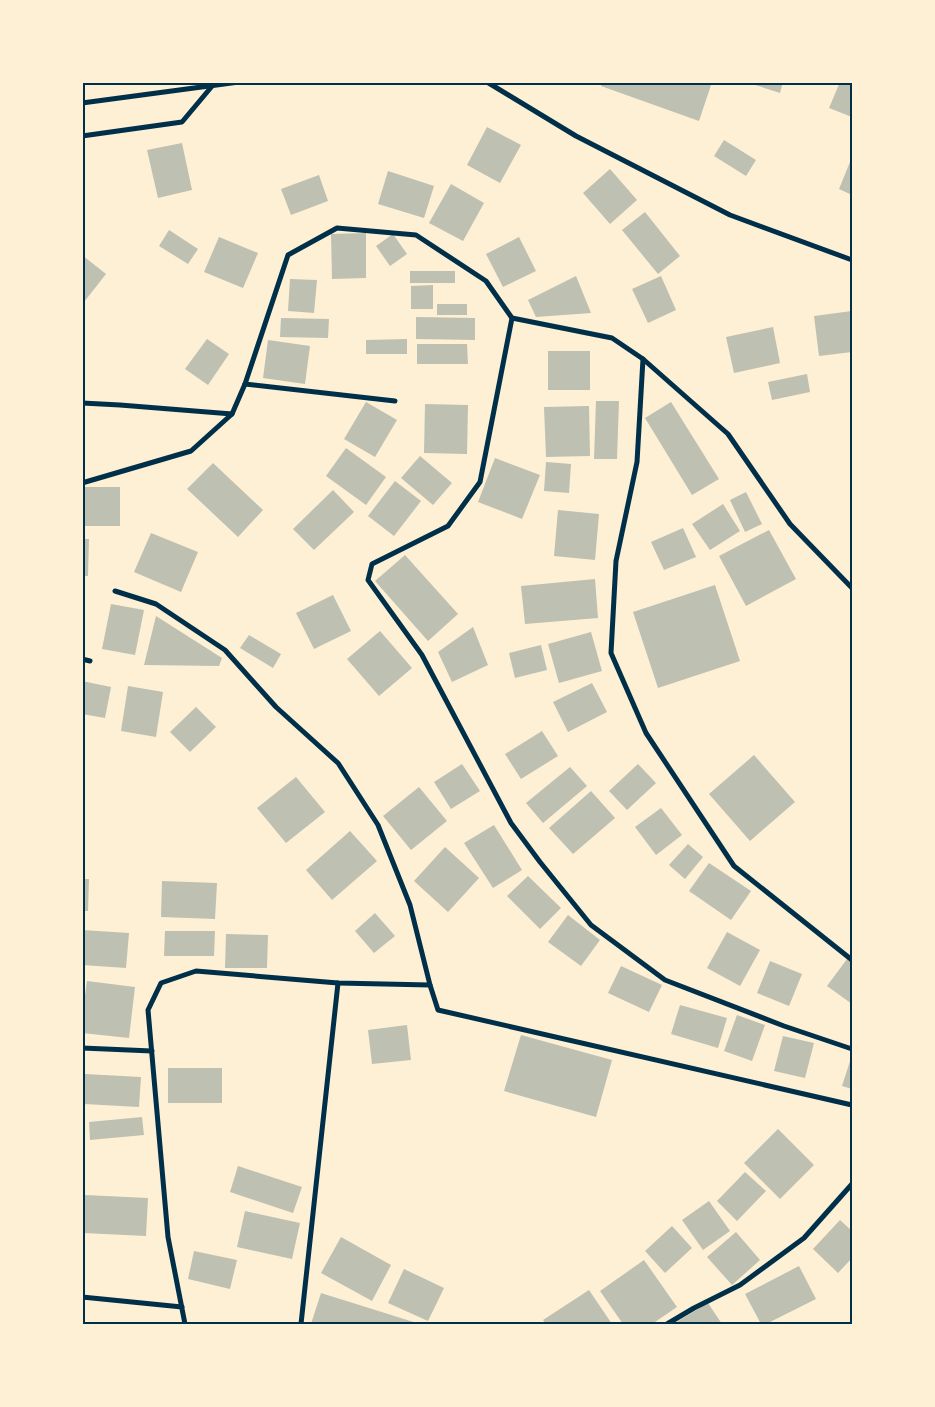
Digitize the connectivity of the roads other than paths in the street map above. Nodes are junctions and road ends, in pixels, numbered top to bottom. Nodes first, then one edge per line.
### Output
1 (239, 82) edge
2 (487, 82) edge
3 (213, 84) edge
4 (82, 103) edge
5 (82, 136) edge
6 (852, 260) edge
7 (512, 318) junction
8 (644, 359) junction
9 (244, 384) junction
10 (395, 400) dead end
11 (82, 403) edge
12 (232, 414) junction
13 (82, 482) edge
14 (852, 588) edge
15 (115, 591) dead end
16 (82, 659) edge
17 (90, 661) dead end
18 (852, 960) edge
19 (338, 983) junction
20 (430, 985) junction
21 (82, 1048) edge
22 (852, 1049) edge
23 (152, 1051) junction
24 (852, 1105) edge
25 (852, 1184) edge
26 (82, 1297) edge
27 (182, 1307) junction
28 (185, 1324) edge
29 (301, 1324) edge
30 (667, 1324) edge

1 - 3 street
2 - 6 street
3 - 4 street
3 - 5 street
7 - 8 street
7 - 9 street
7 - 22 street
8 - 14 street
8 - 18 street
9 - 10 street
9 - 12 street
11 - 12 street
12 - 13 street
15 - 20 street
16 - 17 street
19 - 20 street
19 - 23 street
19 - 29 street
20 - 24 street
21 - 23 street
23 - 27 street
25 - 30 street
26 - 27 street
27 - 28 street

